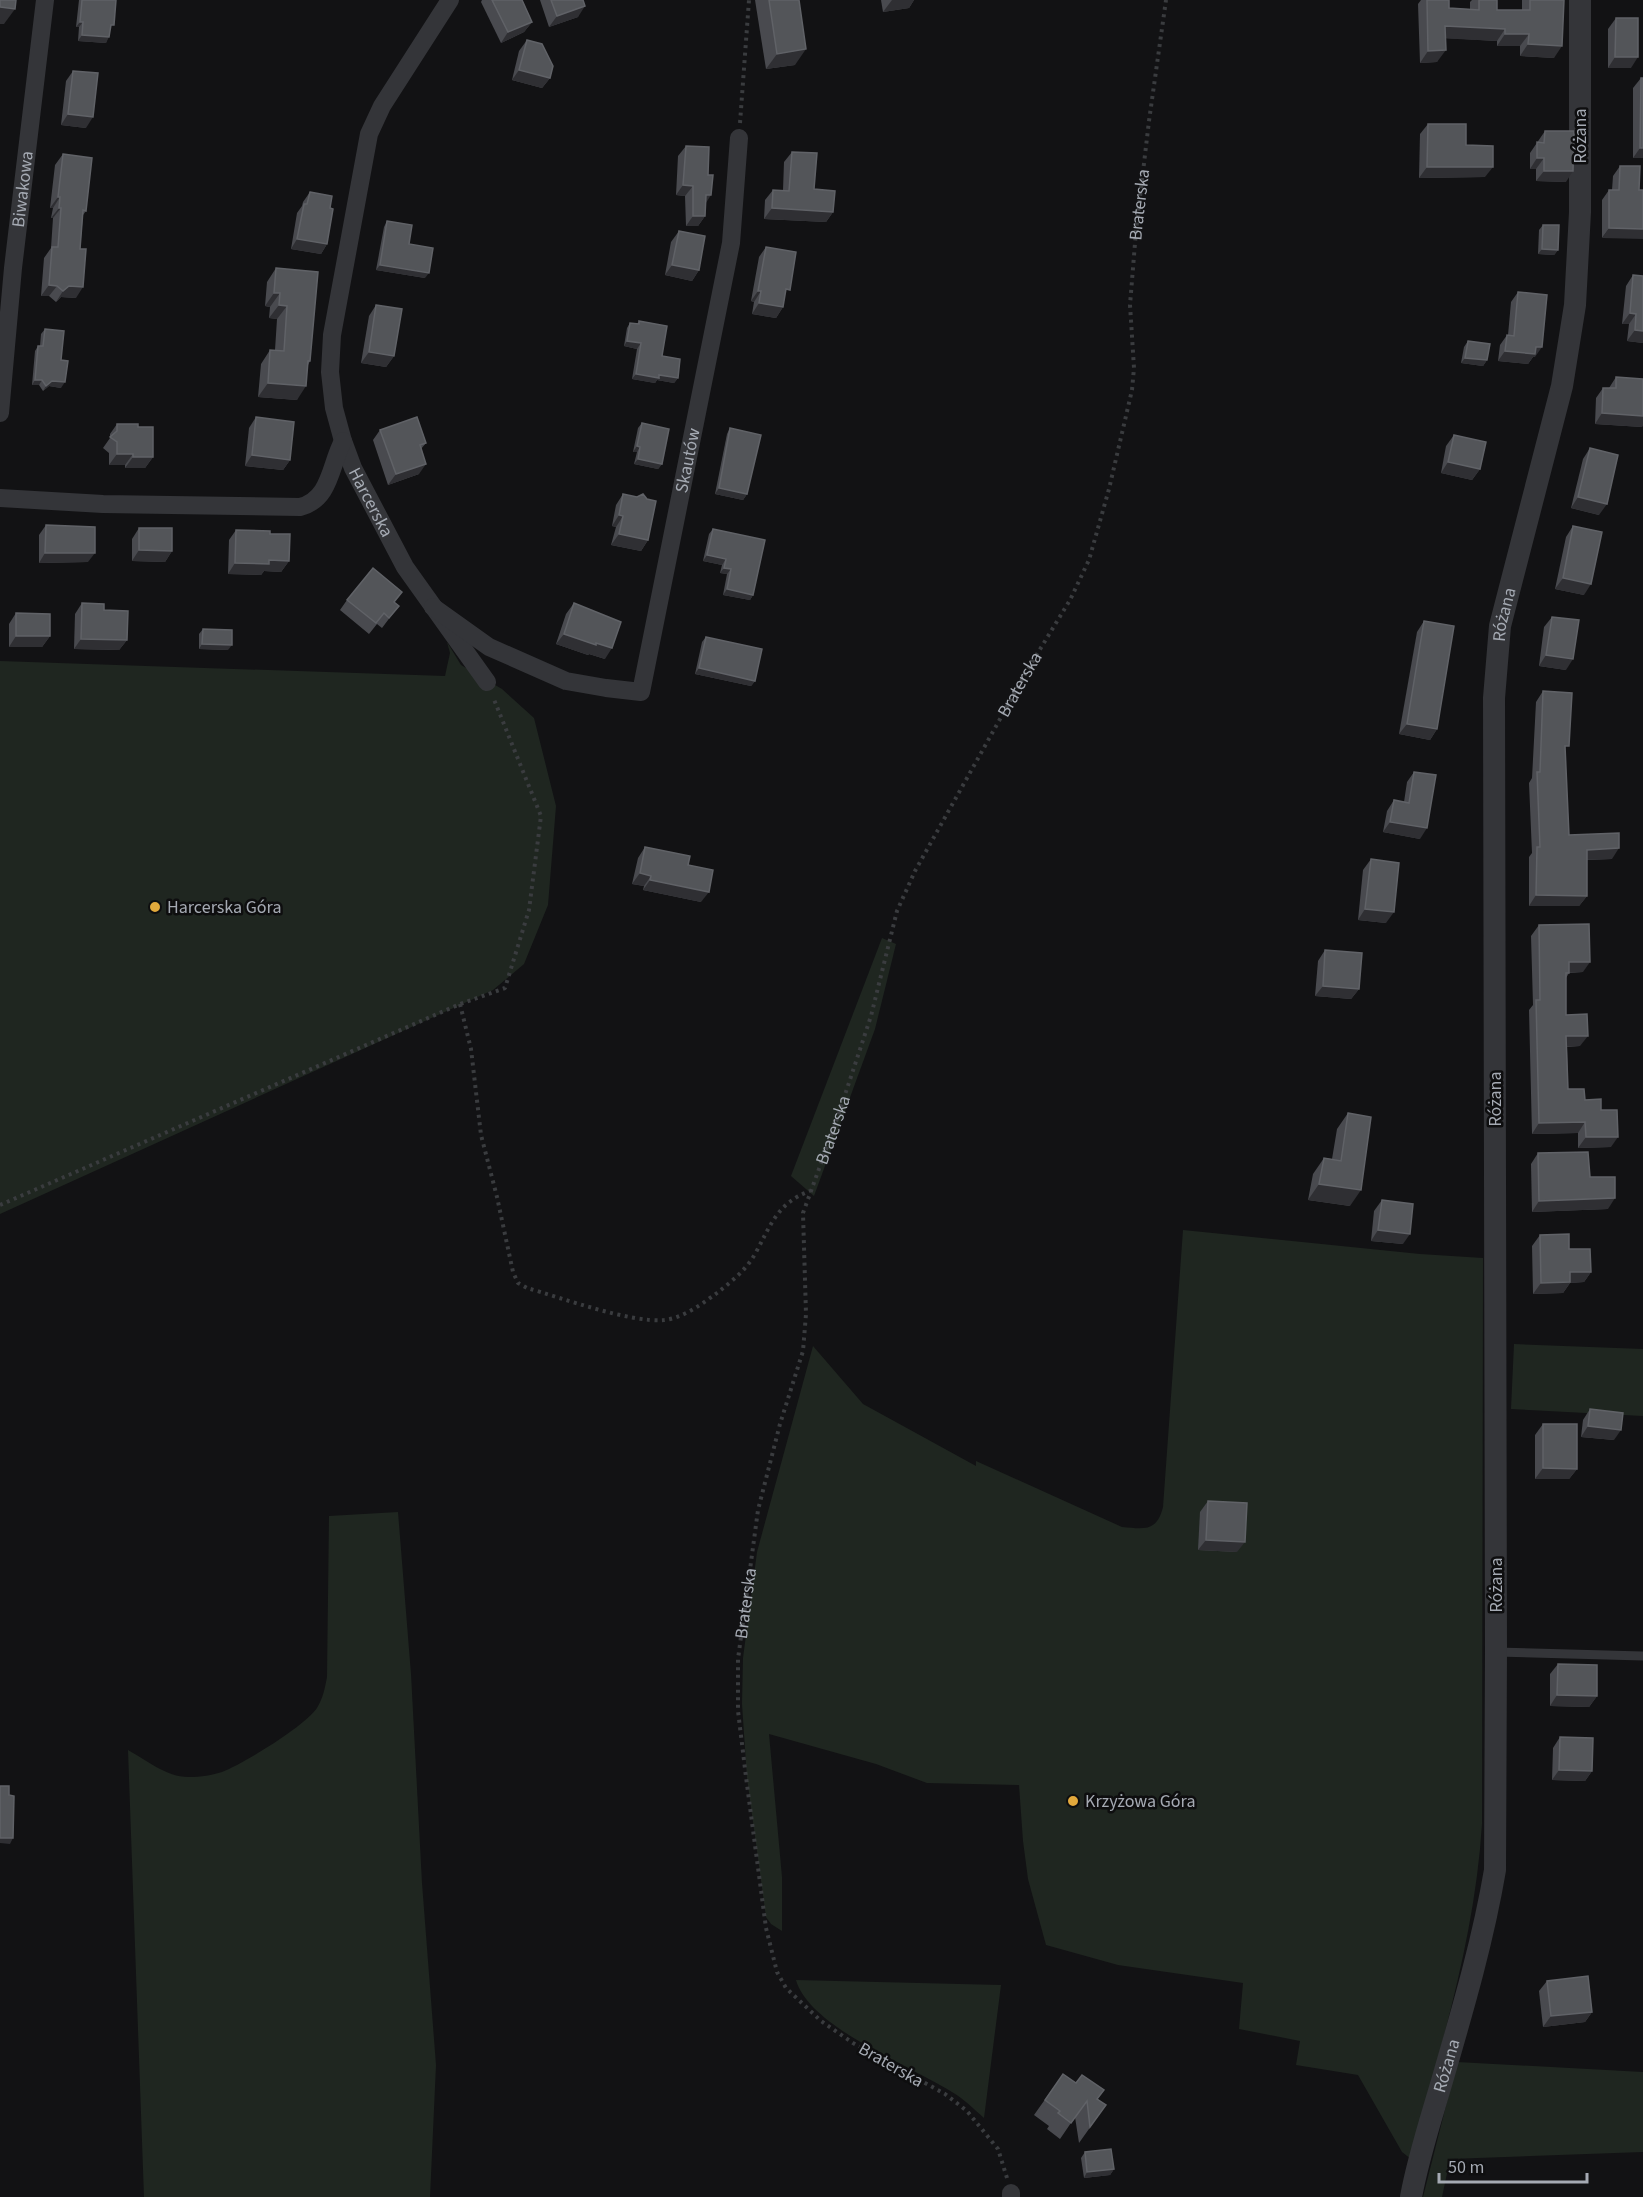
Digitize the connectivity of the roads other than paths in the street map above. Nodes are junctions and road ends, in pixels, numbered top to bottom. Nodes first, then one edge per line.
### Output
1 (45, 0) edge
2 (450, 0) edge
3 (1580, 0) edge
4 (738, 138) road end
5 (0, 413) edge
6 (343, 441) junction
7 (0, 498) edge
8 (433, 608) junction
9 (487, 682) road end
10 (1496, 1652) junction
11 (1643, 1656) edge
12 (1412, 2197) edge

1 - 5 street, Biwakowa
2 - 6 street, Harcerska
3 - 10 street, Różana
4 - 8 street, Skautów
6 - 7 street
6 - 8 street, Harcerska
8 - 9 street, Harcerska
10 - 11 lane
10 - 12 street, Różana

